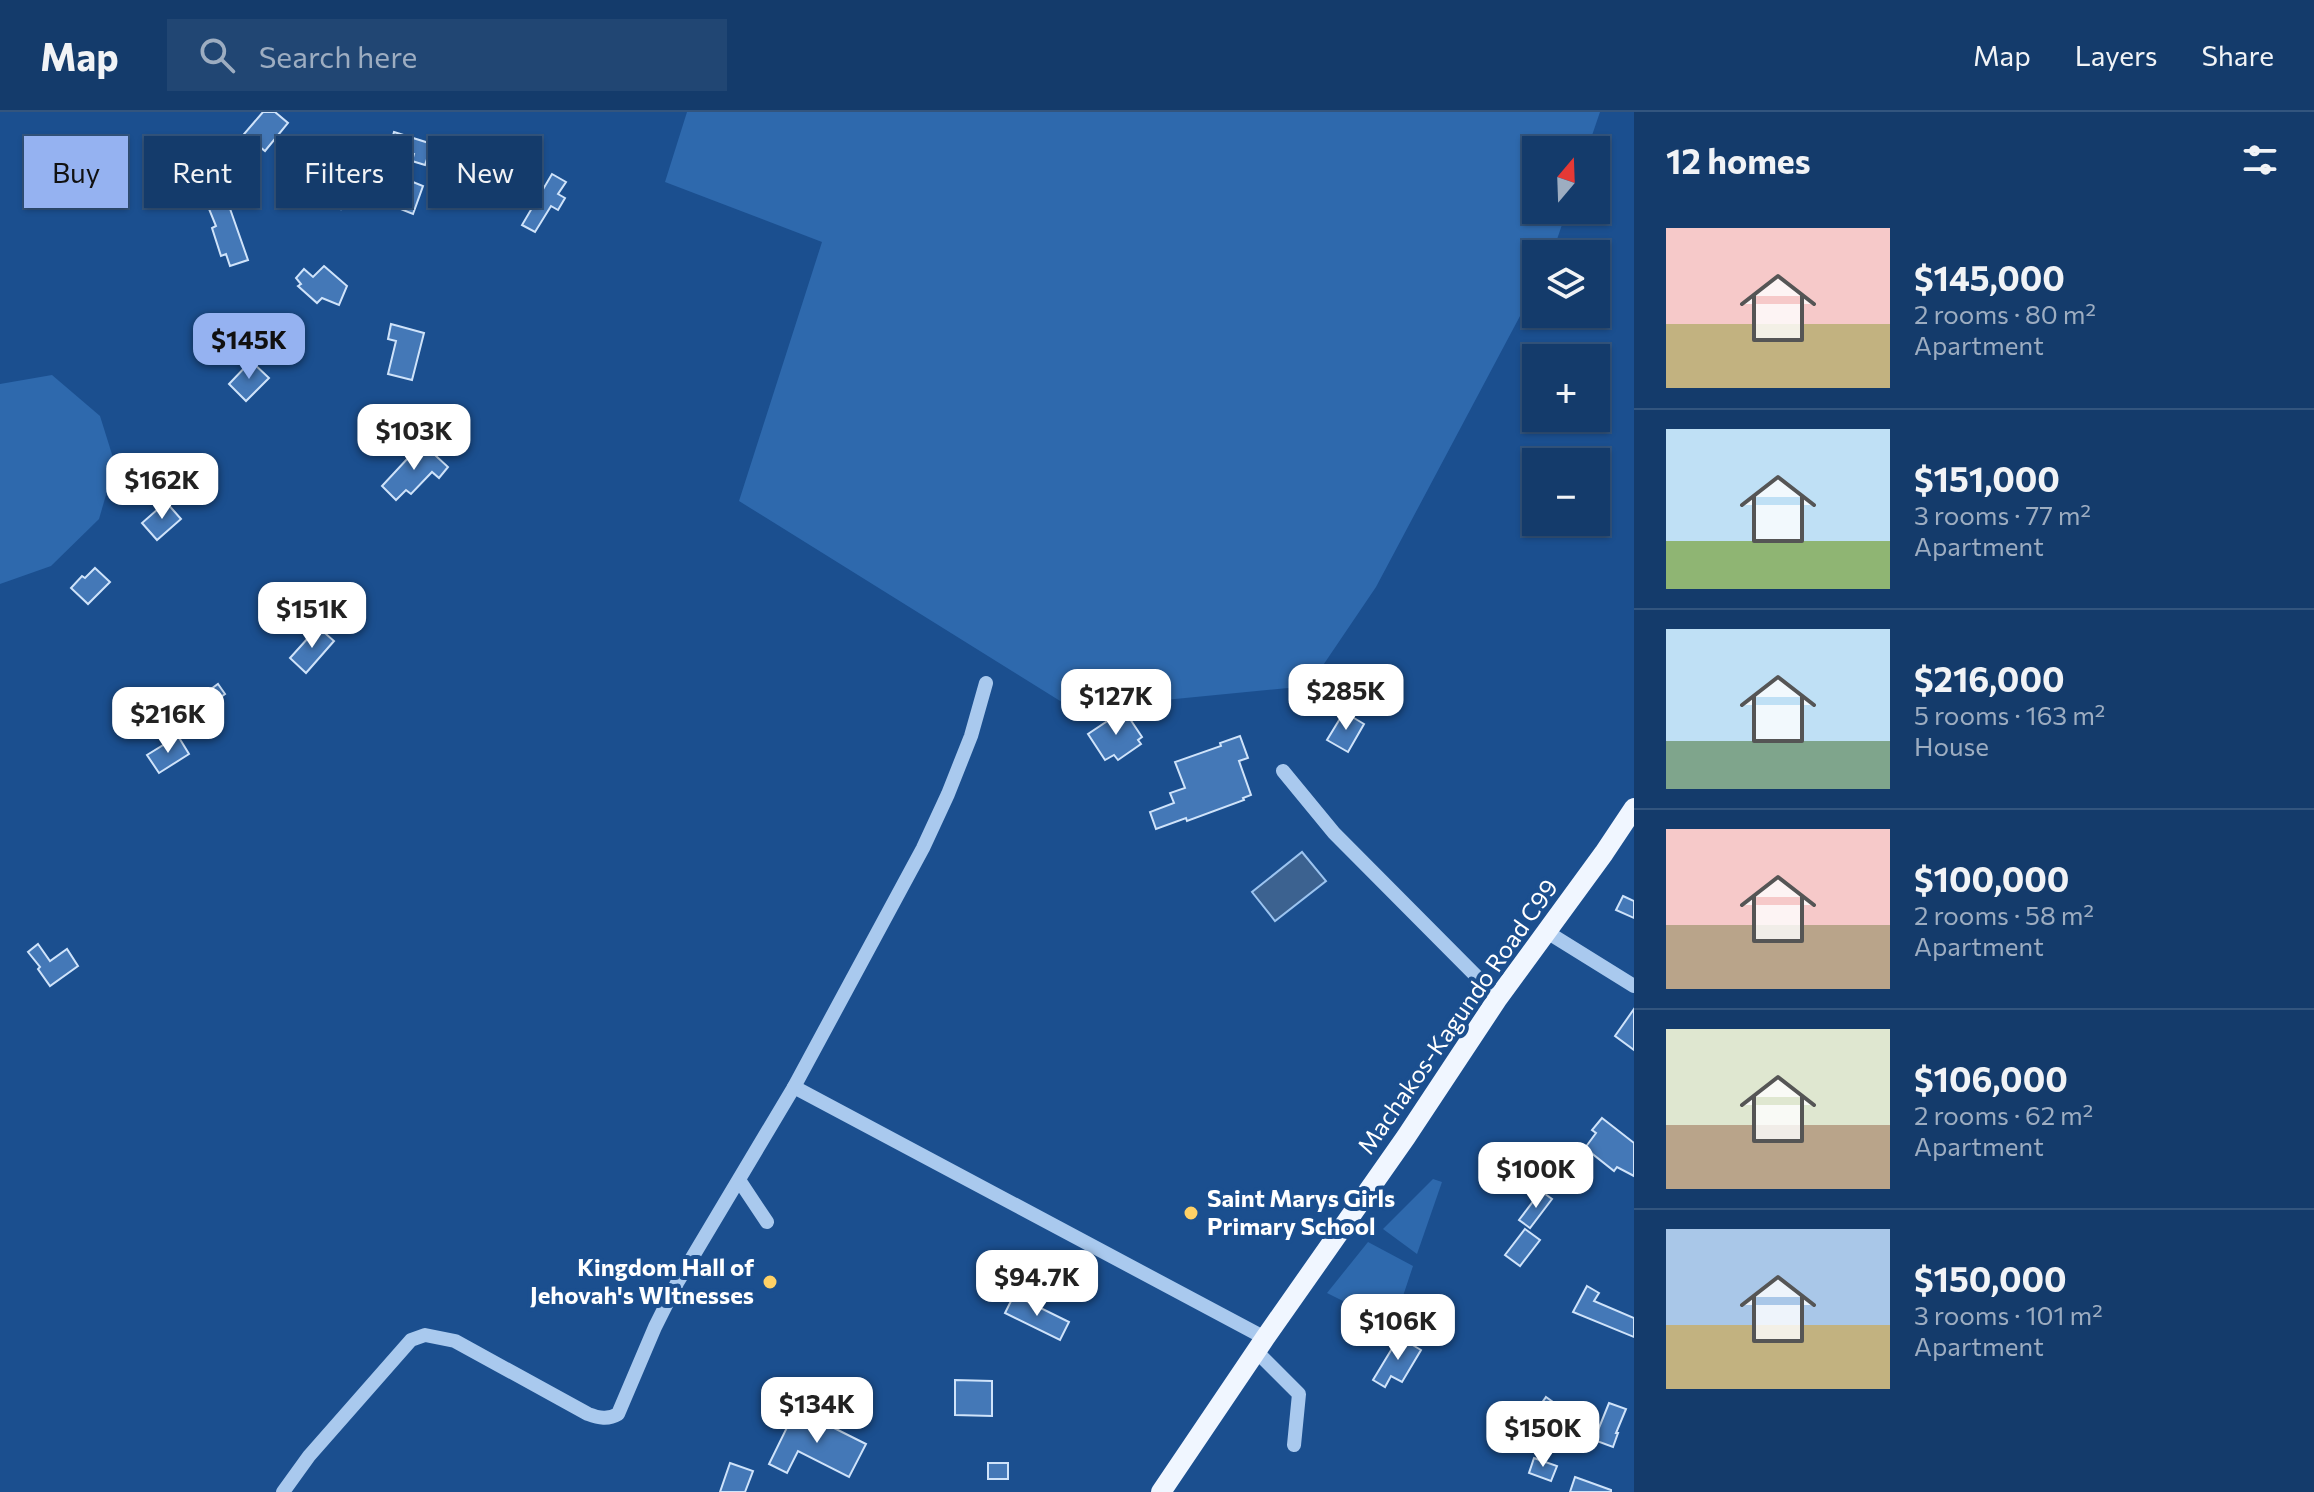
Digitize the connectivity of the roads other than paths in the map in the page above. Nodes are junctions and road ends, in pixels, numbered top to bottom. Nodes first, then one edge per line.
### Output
1 (986, 683) dead end
2 (1283, 771) dead end
3 (1634, 808) edge
4 (1547, 932) junction
5 (1634, 986) edge
6 (1498, 998) junction
7 (794, 1087) junction
8 (739, 1180) junction
9 (767, 1222) dead end
10 (1260, 1344) junction
11 (1294, 1445) dead end
12 (283, 1492) edge
13 (1161, 1492) edge

1 - 7 street
2 - 6 street
3 - 4 main road, Machakos-Kagundo Road C99
4 - 5 street
4 - 6 main road, Machakos-Kagundo Road C99
6 - 10 main road, Machakos-Kagundo Road C99
7 - 8 street
7 - 10 street
8 - 9 street
8 - 12 street
10 - 11 street
10 - 13 main road, Machakos-Kagundo Road C99

